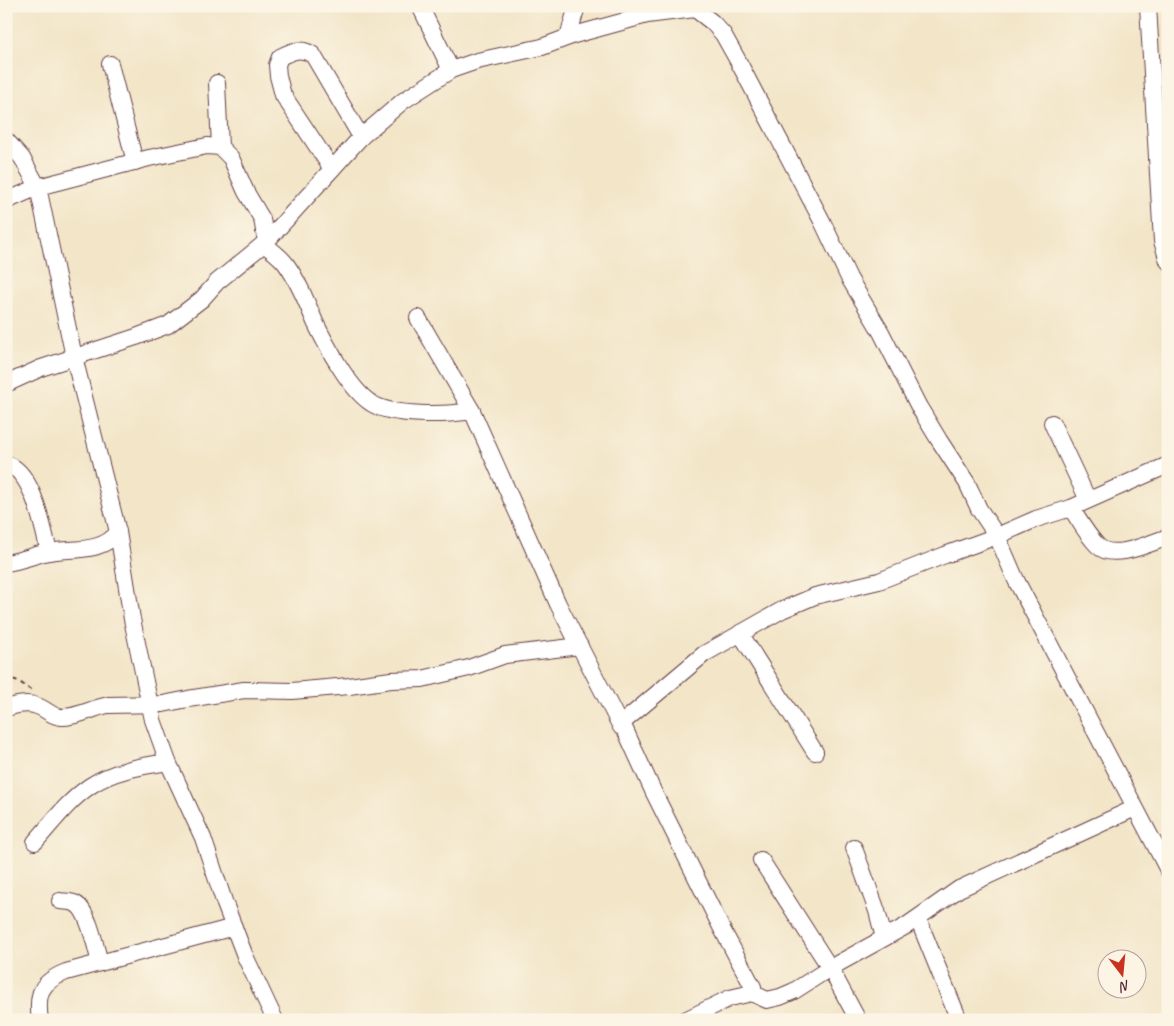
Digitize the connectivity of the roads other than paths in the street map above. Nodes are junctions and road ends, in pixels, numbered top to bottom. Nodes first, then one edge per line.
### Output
1 (420, 6) edge
2 (577, 6) edge
3 (1148, 6) edge
4 (697, 8) edge
5 (568, 37) junction
6 (110, 64) dead end
7 (451, 70) junction
8 (217, 84) dead end
9 (360, 137) junction
10 (6, 140) edge
11 (220, 147) junction
12 (135, 162) junction
13 (332, 169) junction
14 (38, 187) junction
15 (6, 201) edge
16 (262, 219) junction
17 (280, 228) junction
18 (265, 243) junction
19 (1168, 262) edge
20 (418, 318) dead end
21 (74, 357) junction
22 (6, 384) edge
23 (472, 411) junction
24 (1052, 423) dead end
25 (6, 464) edge
26 (1168, 464) edge
27 (1088, 500) junction
28 (1071, 508) junction
29 (118, 532) junction
30 (996, 536) junction
31 (1168, 537) edge
32 (49, 552) junction
33 (6, 563) edge
34 (740, 632) junction
35 (580, 646) junction
36 (149, 704) junction
37 (6, 708) edge
38 (622, 723) junction
39 (815, 752) dead end
40 (168, 762) junction
41 (1135, 808) junction
42 (35, 842) dead end
43 (854, 848) dead end
44 (761, 860) dead end
45 (1168, 870) edge
46 (60, 901) dead end
47 (918, 918) junction
48 (234, 927) junction
49 (884, 938) junction
50 (100, 963) junction
51 (830, 968) junction
52 (752, 993) junction
53 (40, 1020) edge
54 (275, 1020) edge
55 (685, 1020) edge
56 (858, 1020) edge
57 (959, 1020) edge

1 - 7 street
2 - 5 street
3 - 19 street
4 - 5 street
4 - 30 street
5 - 7 street
6 - 12 street
7 - 9 street
8 - 11 street
9 - 13 street
9 - 13 street
10 - 14 street
11 - 12 street
11 - 16 street
12 - 14 street
13 - 17 street
14 - 15 street
14 - 21 street
16 - 17 street
16 - 18 street
17 - 18 street
18 - 21 street
18 - 23 street
20 - 23 street
21 - 22 street
21 - 29 street
23 - 35 street
24 - 27 street
25 - 32 street
26 - 27 street
27 - 28 street
28 - 30 street
28 - 31 street
29 - 32 street
29 - 36 street
30 - 34 street
30 - 41 street
32 - 33 street
34 - 38 street
34 - 39 street
35 - 36 street
35 - 38 street
36 - 37 street
36 - 40 street
38 - 52 street
40 - 42 street
40 - 48 street
41 - 45 street
41 - 47 street
43 - 49 street
44 - 51 street
46 - 50 street
47 - 49 street
47 - 57 street
48 - 50 street
48 - 54 street
49 - 51 street
50 - 53 street
51 - 52 street
51 - 56 street
52 - 55 street

